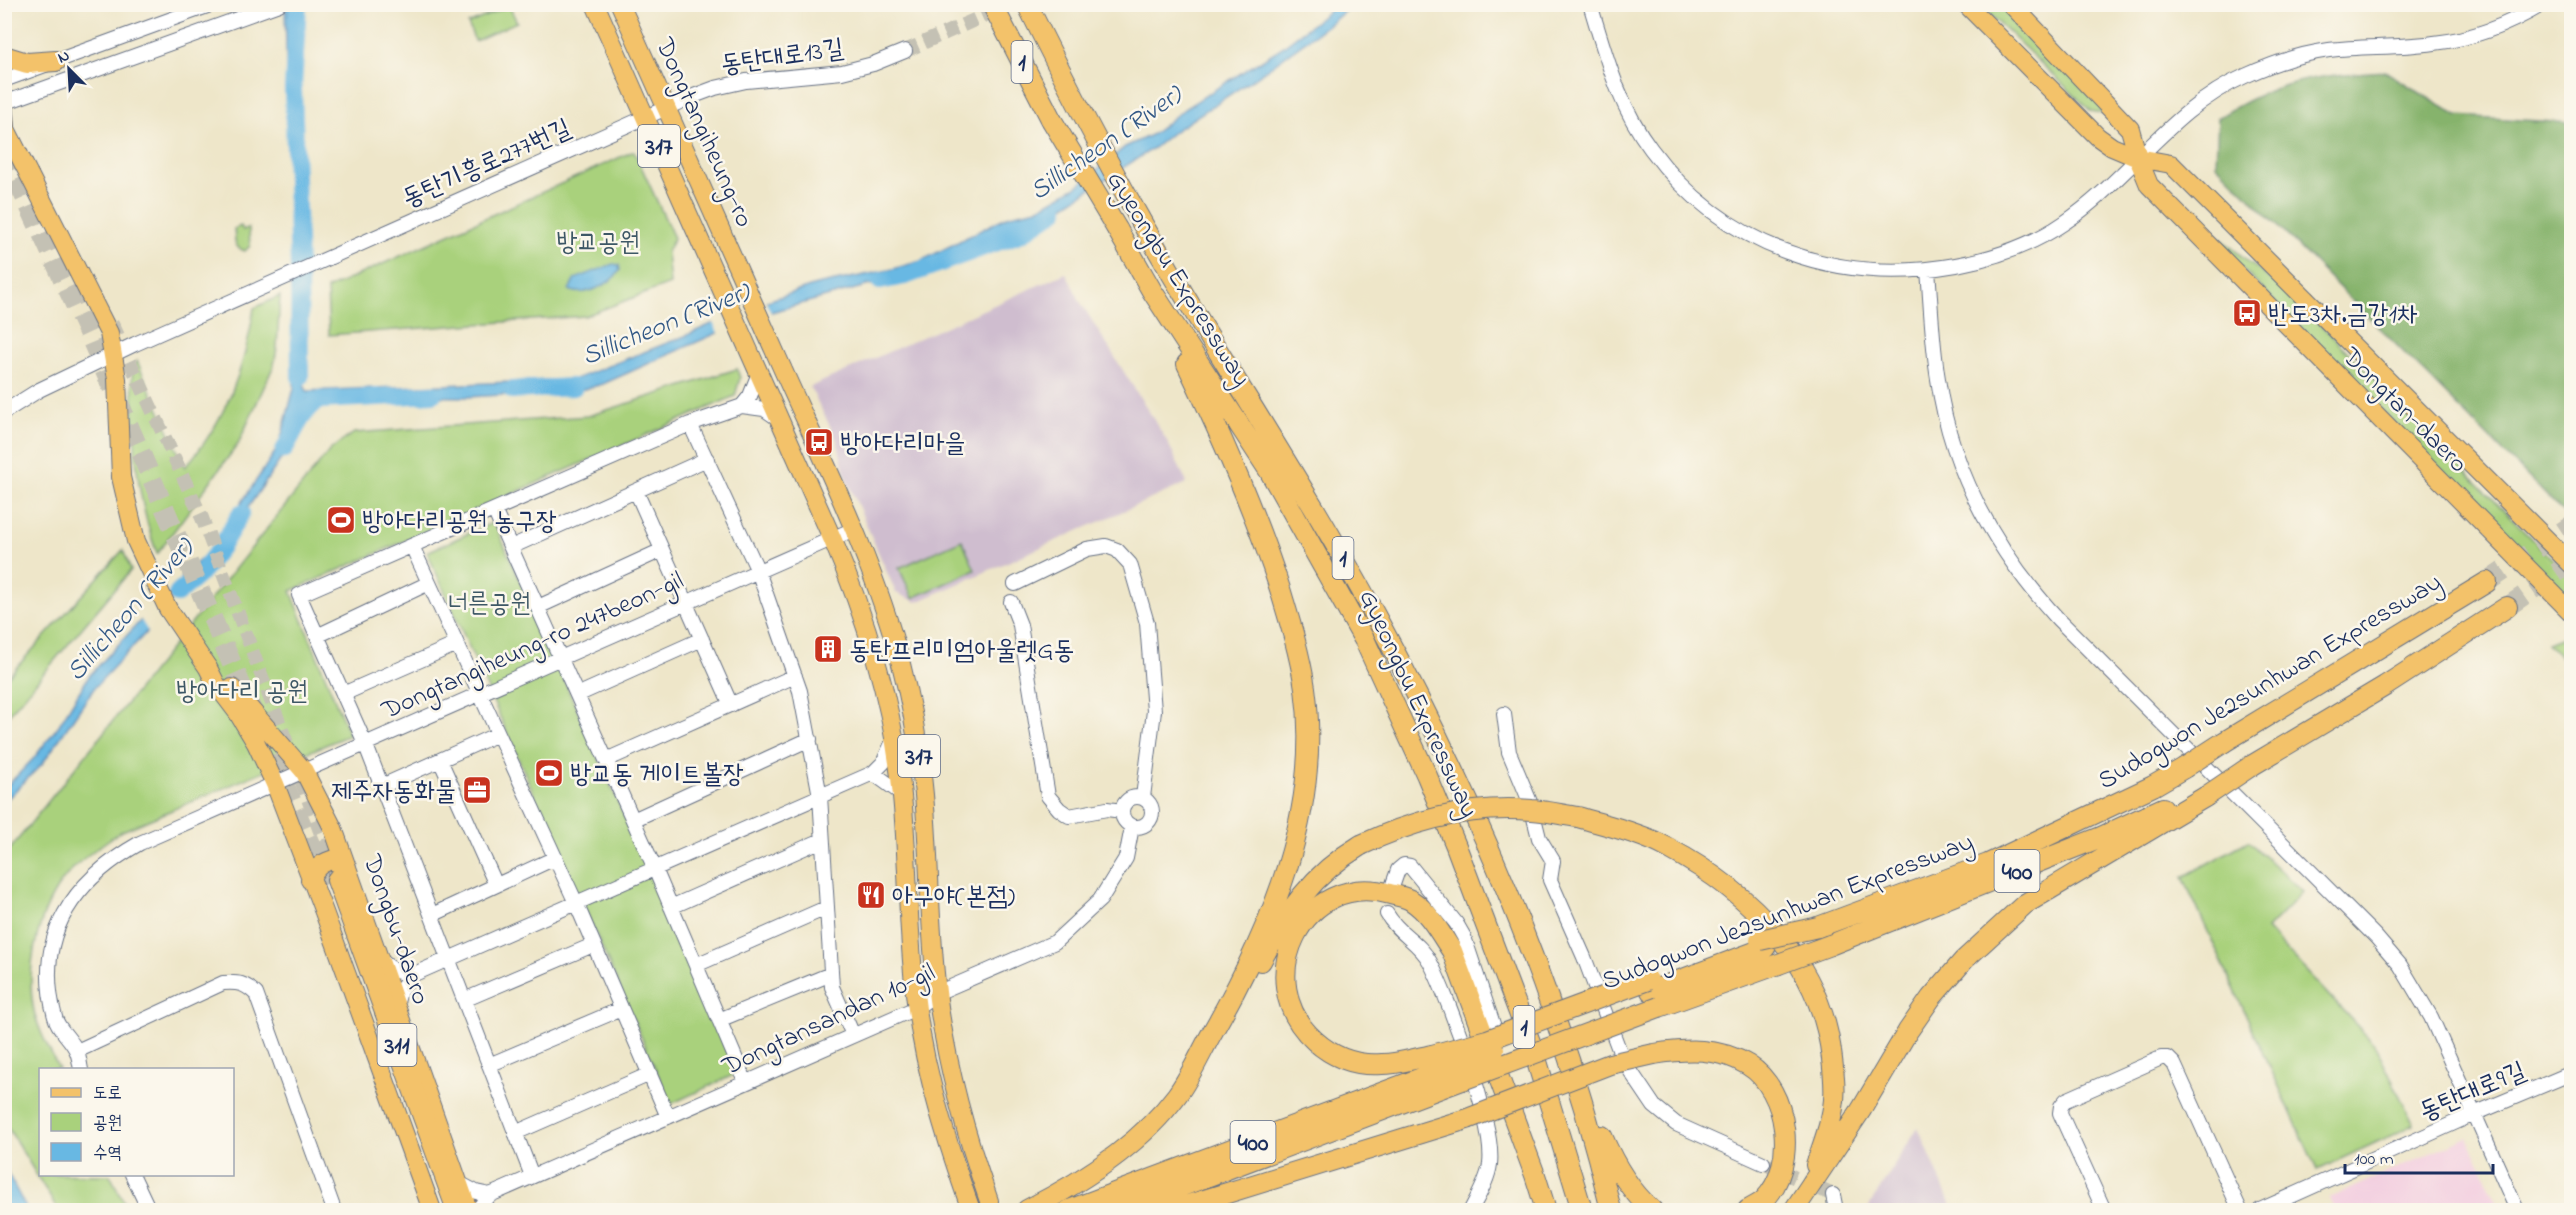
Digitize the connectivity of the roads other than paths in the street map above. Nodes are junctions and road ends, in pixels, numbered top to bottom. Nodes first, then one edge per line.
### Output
1 (279, 4) edge
2 (595, 4) edge
3 (620, 4) edge
4 (992, 4) edge
5 (1027, 4) edge
6 (1590, 4) edge
7 (1966, 4) edge
8 (2011, 4) edge
9 (2543, 4) edge
10 (213, 5) edge
11 (905, 51) tunnel mouth
12 (4, 56) edge
13 (56, 61) junction
14 (4, 80) edge
15 (2050, 89) junction
16 (5, 103) edge
17 (667, 108) junction
18 (2114, 110) junction
19 (646, 118) junction
20 (5, 126) edge
21 (2138, 158) junction
22 (2166, 202) junction
23 (2237, 229) junction
24 (1928, 270) junction
25 (1152, 291) junction
26 (113, 354) junction
27 (756, 366) junction
28 (742, 406) junction
29 (4, 412) edge
30 (780, 420) junction
31 (690, 424) junction
32 (707, 459) junction
33 (636, 491) junction
34 (494, 510) junction
35 (854, 529) junction
36 (832, 538) junction
37 (412, 546) junction
38 (511, 547) junction
39 (662, 550) junction
40 (2571, 565) edge
41 (758, 571) junction
42 (2487, 582) tunnel mouth
43 (429, 583) junction
44 (1015, 584) dead end
45 (1011, 602) dead end
46 (686, 603) junction
47 (538, 607) junction
48 (2507, 608) tunnel mouth
49 (2571, 613) edge
50 (317, 636) junction
51 (702, 639) junction
52 (457, 644) junction
53 (560, 658) junction
54 (208, 668) junction
55 (795, 676) junction
56 (343, 694) junction
57 (479, 694) junction
58 (577, 695) junction
59 (731, 705) junction
60 (1503, 714) dead end
61 (498, 734) junction
62 (810, 739) junction
63 (894, 739) junction
64 (365, 743) junction
65 (440, 760) junction
66 (606, 760) junction
67 (304, 771) junction
68 (873, 773) junction
69 (275, 784) junction
70 (382, 786) junction
71 (902, 794) junction
72 (2203, 794) junction
73 (820, 796) junction
74 (1143, 797) junction
75 (1122, 811) junction
76 (633, 820) junction
77 (1132, 826) junction
78 (822, 840) junction
79 (555, 858) junction
80 (655, 869) junction
81 (338, 879) junction
82 (310, 880) junction
83 (496, 885) junction
84 (1391, 890) dead end
85 (576, 903) junction
86 (671, 907) junction
87 (826, 908) junction
88 (1388, 914) dead end
89 (432, 915) junction
90 (593, 945) junction
91 (379, 958) junction
92 (449, 959) junction
93 (696, 965) junction
94 (831, 974) junction
95 (412, 975) junction
96 (1653, 992) junction
97 (937, 993) junction
98 (464, 1000) junction
99 (396, 1006) junction
100 (916, 1008) junction
101 (621, 1009) junction
102 (719, 1020) junction
103 (1494, 1027) dead end
104 (853, 1035) junction
105 (76, 1050) junction
106 (1567, 1057) junction
107 (489, 1065) junction
108 (80, 1068) edge
109 (1437, 1072) junction
110 (2571, 1073) edge
111 (650, 1074) junction
112 (746, 1083) junction
113 (1178, 1095) junction
114 (2474, 1114) junction
115 (668, 1117) junction
116 (515, 1133) junction
117 (1763, 1163) tunnel mouth
118 (133, 1176) edge
119 (532, 1176) junction
120 (459, 1183) junction
121 (490, 1195) junction
122 (1833, 1195) dead end
123 (989, 1201) dead end
124 (149, 1210) edge
125 (334, 1210) edge
126 (432, 1210) edge
127 (445, 1210) edge
128 (457, 1210) edge
129 (468, 1210) edge
130 (477, 1210) edge
131 (971, 1210) edge
132 (1027, 1210) edge
133 (1069, 1210) edge
134 (1119, 1210) edge
135 (1172, 1210) edge
136 (1471, 1210) edge
137 (1546, 1210) edge
138 (1582, 1210) edge
139 (1611, 1210) edge
140 (1652, 1210) edge
141 (1748, 1210) edge
142 (1794, 1210) edge
143 (1836, 1210) edge
144 (2104, 1210) edge
145 (2240, 1210) edge
146 (2260, 1210) edge
147 (2517, 1210) edge

1 - 16 street
2 - 19 main road, Dongtangiheung-ro / 317
3 - 17 main road, Dongtangiheung-ro / 317
4 - 25 highway, Gyeongbu Expressway / 1, bridge
5 - 106 highway, Gyeongbu Expressway / 1
6 - 24 street
7 - 15 main road, Dongtan-daero
8 - 18 main road, Dongtan-daero
9 - 21 street
10 - 13 street
11 - 17 street, 동탄대로13길
12 - 13 highway
13 - 14 street
15 - 18 main road
15 - 21 main road, Dongtan-daero
16 - 20 main road
17 - 19 street, 동탄기흥로277번길
17 - 35 main road, Dongtangiheung-ro / 317
18 - 21 main road, Dongtan-daero
19 - 26 street, 동탄기흥로277번길
19 - 27 main road, Dongtangiheung-ro / 317
20 - 26 main road
21 - 22 main road, Dongtan-daero
21 - 23 main road, Dongtan-daero
21 - 24 street
22 - 23 main road
22 - 49 main road, Dongtan-daero
23 - 40 main road, Dongtan-daero
24 - 114 street
25 - 113 highway
25 - 138 highway, Gyeongbu Expressway / 1
26 - 29 street
26 - 54 main road
27 - 28 street
27 - 30 main road, 317
28 - 30 street
28 - 31 street
30 - 36 main road, 317
31 - 32 street
31 - 34 street
32 - 33 street
32 - 41 street
33 - 38 street
33 - 39 street
34 - 37 street
34 - 38 street
35 - 36 street, Dongtangiheung-ro 247beon-gil
35 - 97 main road, 317
36 - 41 street, Dongtangiheung-ro 247beon-gil
36 - 63 main road, 317
37 - 43 street
37 - 50 street
38 - 47 street
39 - 46 street
39 - 47 street
41 - 46 street, Dongtangiheung-ro 247beon-gil
41 - 55 street
42 - 96 highway, Sudogwon Je2sunhwan Expressway / 400, bridge
43 - 50 street
43 - 52 street
44 - 74 street
45 - 75 street
46 - 51 street
46 - 53 street, Dongtangiheung-ro 247beon-gil
47 - 53 street
48 - 72 highway, bridge
50 - 56 street
51 - 58 street
51 - 59 street
52 - 56 street
52 - 57 street
53 - 57 street, Dongtangiheung-ro 247beon-gil
53 - 58 street
54 - 67 main road, Dongbu-daero
54 - 69 main road
55 - 59 street
55 - 62 street
56 - 64 street
57 - 61 street
57 - 64 street, Dongtangiheung-ro 247beon-gil
58 - 66 street
59 - 66 street
60 - 117 street
61 - 65 street
61 - 79 street
62 - 73 street
62 - 76 street
63 - 68 street
63 - 71 main road, 317
64 - 67 street, Dongtangiheung-ro 247beon-gil
64 - 70 street
65 - 70 street
65 - 83 street
66 - 76 street
67 - 69 street, Dongtangiheung-ro 247beon-gil
67 - 81 main road, Dongbu-daero
68 - 71 street
68 - 73 street
69 - 82 main road
69 - 105 street, Dongtangiheung-ro 247beon-gil
70 - 89 street
71 - 100 main road, 317
72 - 96 highway, Sudogwon Je2sunhwan Expressway / 400, bridge
72 - 142 highway
73 - 78 street
73 - 80 street
74 - 75 street
74 - 77 street
75 - 77 street
76 - 80 street
77 - 97 street, Dongtansandan 10-gil
78 - 86 street
78 - 87 street
79 - 83 street
79 - 85 street
80 - 85 street
80 - 86 street
81 - 82 main road
81 - 91 main road, Dongbu-daero
81 - 127 highway, Dongbu-daero / 311
81 - 128 highway, Dongbu-daero / 311
82 - 126 main road
83 - 89 street
84 - 103 street
85 - 90 street
85 - 92 street
86 - 93 street
87 - 93 street
87 - 94 street
88 - 136 street
89 - 92 street
90 - 98 street
90 - 101 street
91 - 95 street
91 - 99 main road, Dongbu-daero
92 - 95 street
92 - 98 street
93 - 102 street
94 - 102 street
94 - 104 street
95 - 99 street
96 - 109 highway, Sudogwon Je2sunhwan Expressway / 400, bridge
96 - 109 highway, bridge
97 - 100 street, Dongtansandan 10-gil
97 - 123 main road, 317
98 - 107 street
99 - 120 main road, Dongbu-daero
100 - 104 street, Dongtansandan 10-gil
100 - 131 main road, 317
101 - 107 street
101 - 111 street
102 - 112 street
104 - 112 street, Dongtansandan 10-gil
105 - 108 street
105 - 125 street
106 - 139 highway, Gyeongbu Expressway / 1
106 - 140 highway
107 - 116 street
109 - 133 highway, Sudogwon Je2sunhwan Expressway / 400
109 - 134 highway, Sudogwon Je2sunhwan Expressway / 400
109 - 137 highway
110 - 114 street, 동탄대로9길
111 - 115 street
111 - 116 street
112 - 115 street, Dongtansandan 10-gil
113 - 132 highway
113 - 142 highway, bridge
114 - 146 street, 동탄대로9길
114 - 147 street
115 - 119 street, Dongtansandan 10-gil
116 - 119 street
118 - 124 street
119 - 121 street, Dongtansandan 10-gil
120 - 121 street
120 - 129 main road, Dongbu-daero
121 - 130 street
122 - 143 street
135 - 141 highway, bridge
144 - 145 street

